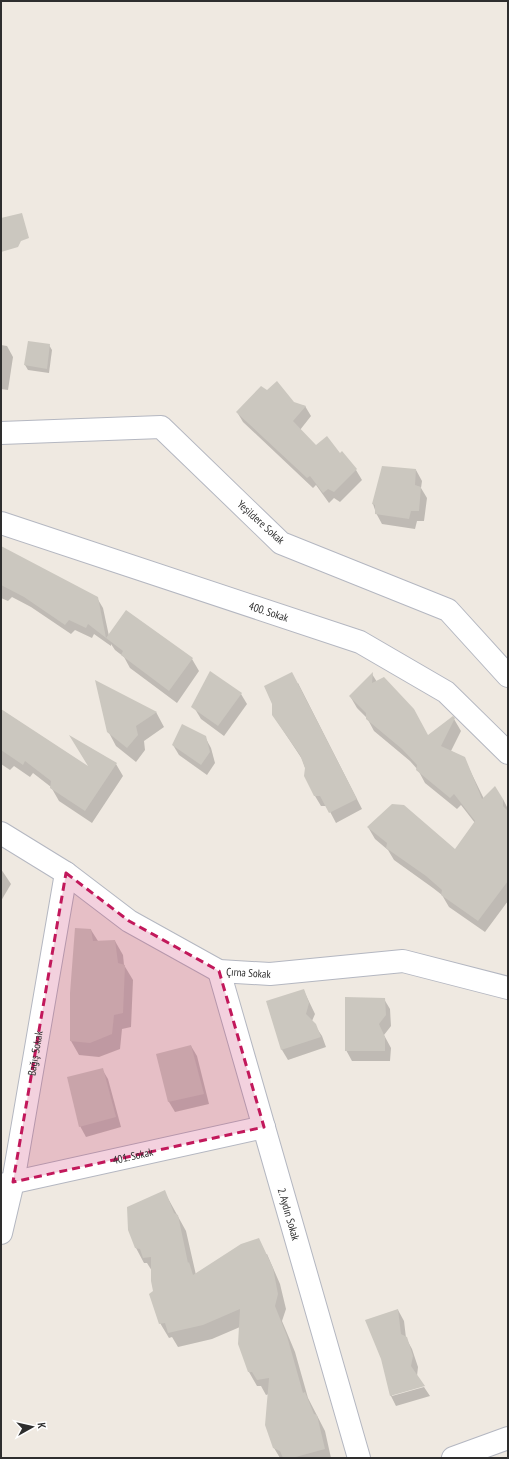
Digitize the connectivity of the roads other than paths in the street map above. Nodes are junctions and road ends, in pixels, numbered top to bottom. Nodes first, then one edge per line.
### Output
1 (1, 433) edge
2 (1, 523) edge
3 (508, 676) edge
4 (508, 752) edge
5 (1, 833) edge
6 (66, 873) junction
7 (219, 971) junction
8 (508, 988) edge
9 (264, 1127) junction
10 (7, 1183) edge
11 (1, 1233) edge
12 (508, 1438) edge
13 (359, 1458) edge
14 (453, 1458) edge

1 - 3 street, Yeşildere Sokak
2 - 4 street, 400. Sokak
5 - 6 street, Çırna Sokak
6 - 7 street, Çırna Sokak
6 - 10 street, Bağış Sokak
7 - 8 street, Çırna Sokak
7 - 9 street, 2. Aydın Sokak
9 - 10 street, 401. Sokak
9 - 13 street, 2. Aydın Sokak
10 - 11 street, Bağış Sokak
12 - 14 street

